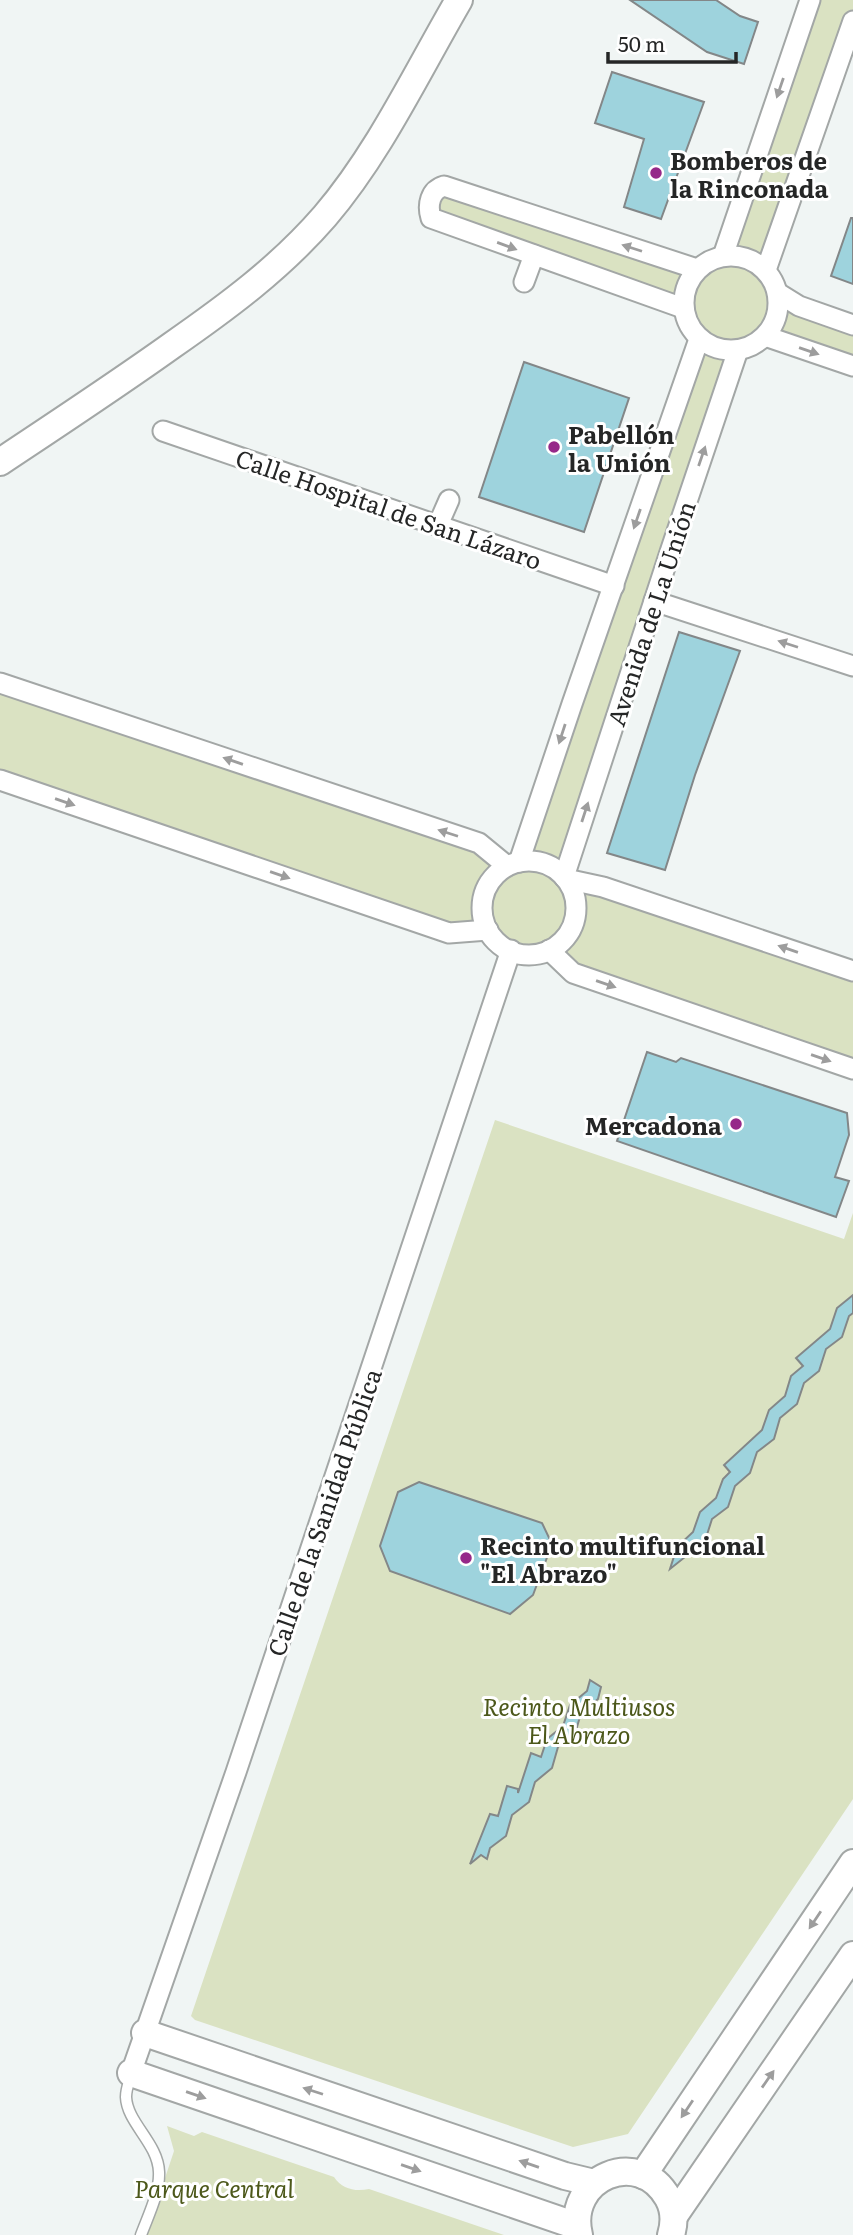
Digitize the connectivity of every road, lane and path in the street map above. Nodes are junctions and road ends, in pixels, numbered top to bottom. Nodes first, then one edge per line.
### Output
1 (459, 0) edge
2 (810, 0) edge
3 (853, 21) edge
4 (534, 255) junction
5 (723, 256) junction
6 (697, 269) junction
7 (766, 270) junction
8 (524, 282) dead end
9 (778, 293) junction
10 (683, 307) junction
11 (853, 325) edge
12 (765, 336) junction
13 (699, 339) junction
14 (738, 350) junction
15 (853, 366) edge
16 (163, 431) dead end
17 (0, 462) edge
18 (449, 500) dead end
19 (439, 525) junction
20 (614, 586) junction
21 (654, 601) junction
22 (853, 666) edge
23 (0, 683) edge
24 (0, 780) edge
25 (513, 864) junction
26 (565, 878) junction
27 (488, 930) junction
28 (512, 950) junction
29 (549, 950) junction
30 (853, 971) edge
31 (853, 1069) edge
32 (853, 1863) edge
33 (853, 1955) edge
34 (145, 2033) junction
35 (131, 2073) junction
36 (643, 2175) junction
37 (594, 2183) junction
38 (672, 2226) edge
39 (578, 2231) edge
40 (141, 2235) edge

1 - 17 main road
2 -> 5 street
3 - 7 street
6 -> 4 street
4 - 8 street
4 - 10 street
5 - 6 street
5 - 7 street
6 - 10 street
7 - 9 street
9 - 11 street
9 - 12 street
10 - 13 street
12 - 14 street
12 -> 15 street
13 - 14 street
13 -> 20 street, Avenida de La Unión
21 -> 14 street, Avenida de La Unión
16 - 19 street, Calle Hospital de San Lázaro
18 - 19 street
19 - 20 street, Calle Hospital de San Lázaro
20 -> 25 street, Avenida de La Unión
22 -> 21 street
26 -> 21 street, Avenida de La Unión
25 -> 23 street
24 -> 27 street
25 - 26 street
25 - 27 street
26 - 29 street
30 -> 26 street
27 - 28 street
28 - 29 street
28 - 34 street, Calle de la Sanidad Pública
29 -> 31 street
32 -> 36 main road
38 -> 33 main road
34 - 35 street, Calle de la Sanidad Pública
37 -> 34 main road
35 -> 39 main road
35 - 40 lane
36 - 37 main road
36 - 38 main road
37 - 39 main road

